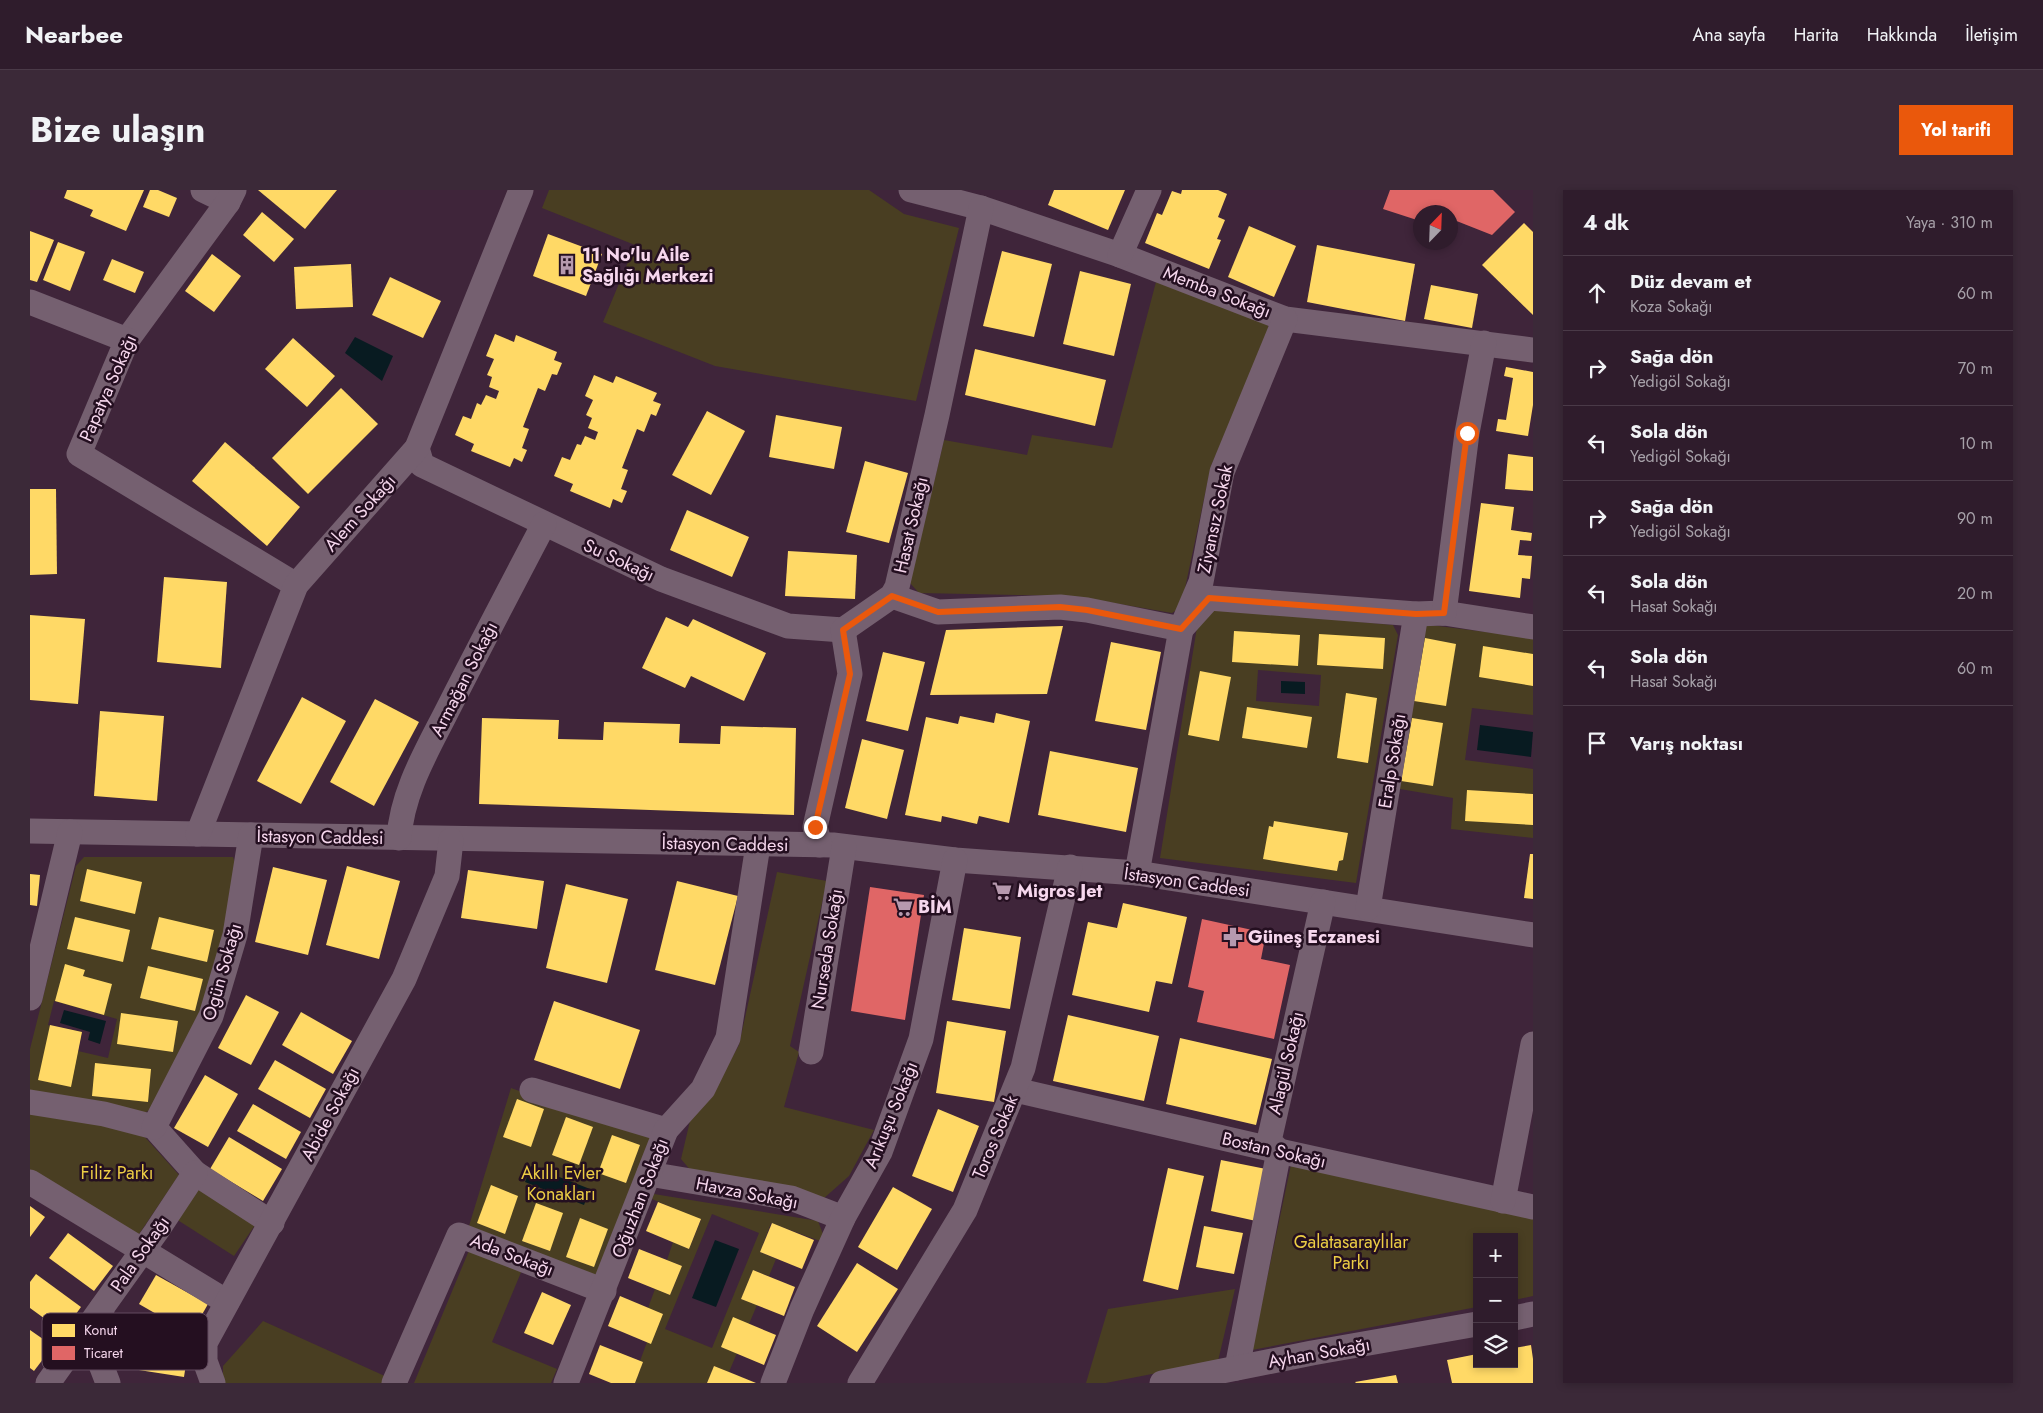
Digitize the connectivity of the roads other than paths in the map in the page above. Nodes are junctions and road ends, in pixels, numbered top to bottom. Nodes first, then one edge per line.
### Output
1 (203, 190) edge
2 (521, 190) edge
3 (1149, 190) edge
4 (921, 191) edge
5 (231, 196) edge
6 (981, 208) junction
7 (1120, 256) junction
8 (30, 302) edge
9 (1285, 319) junction
10 (127, 340) junction
11 (1484, 343) junction
12 (1533, 350) edge
13 (417, 448) junction
14 (544, 524) junction
15 (296, 584) junction
16 (892, 596) junction
17 (1444, 613) junction
18 (1416, 614) junction
19 (1533, 627) edge
20 (1181, 629) junction
21 (843, 630) junction
22 (30, 832) edge
23 (70, 832) junction
24 (198, 834) junction
25 (251, 835) junction
26 (399, 838) junction
27 (452, 840) junction
28 (758, 845) junction
29 (832, 846) junction
30 (955, 860) junction
31 (1070, 867) junction
32 (1138, 873) junction
33 (1323, 902) junction
34 (1368, 908) junction
35 (1533, 935) edge
36 (30, 998) edge
37 (1533, 1044) edge
38 (811, 1052) dead end
39 (532, 1090) dead end
40 (1015, 1090) junction
41 (30, 1102) edge
42 (154, 1127) junction
43 (666, 1130) junction
44 (1280, 1152) junction
45 (195, 1173) junction
46 (649, 1174) junction
47 (30, 1182) edge
48 (1503, 1201) junction
49 (1533, 1207) edge
50 (843, 1218) junction
51 (272, 1222) junction
52 (142, 1252) junction
53 (604, 1291) junction
54 (227, 1302) junction
55 (102, 1308) junction
56 (99, 1313) edge
57 (102, 1313) edge
58 (1533, 1314) edge
59 (1518, 1317) edge
60 (1473, 1325) edge
61 (208, 1337) edge
62 (1237, 1368) junction
63 (208, 1369) edge
64 (59, 1370) edge
65 (103, 1370) edge
66 (1204, 1379) edge
67 (51, 1382) edge
68 (108, 1383) edge
69 (213, 1383) edge
70 (394, 1383) edge
71 (566, 1383) edge
72 (773, 1383) edge
73 (861, 1383) edge
74 (1162, 1383) edge

1 - 5 street
2 - 13 street, Alem Sokağı
3 - 7 street
4 - 6 street, Memba Sokağı
5 - 10 street, Papatya Sokağı
6 - 7 street, Memba Sokağı
6 - 16 street, Hasat Sokağı
7 - 9 street, Memba Sokağı
8 - 10 street
9 - 11 street, Memba Sokağı
9 - 20 street, Ziyansız Sokak
10 - 15 street, Papatya Sokağı
11 - 12 street, Memba Sokağı
11 - 17 street
13 - 14 street, Su Sokağı
13 - 15 street, Alem Sokağı
14 - 21 street, Su Sokağı
14 - 26 street, Armağan Sokağı
15 - 24 street, Alem Sokağı
16 - 20 street
16 - 21 street, Hasat Sokağı
17 - 18 street
17 - 19 street
18 - 20 street
18 - 34 street, Eralp Sokağı
20 - 32 street, Ziyansız Sokak
21 - 29 street
22 - 23 street, İstasyon Caddesi
23 - 24 street, İstasyon Caddesi
23 - 36 street
24 - 25 street, İstasyon Caddesi
25 - 26 street, İstasyon Caddesi
25 - 42 street, Ogün Sokağı
26 - 27 street, İstasyon Caddesi
27 - 28 street, İstasyon Caddesi
27 - 51 street, Abide Sokağı
28 - 29 street, İstasyon Caddesi
28 - 43 street, Oğuzhan Sokağı
29 - 30 street, İstasyon Caddesi
29 - 38 street, Nurseda Sokağı
30 - 31 street, İstasyon Caddesi
30 - 50 street, Arıkuşu Sokağı
31 - 32 street, İstasyon Caddesi
31 - 40 street, Toros Sokak
32 - 33 street, İstasyon Caddesi
33 - 34 street, İstasyon Caddesi
33 - 44 street, Alagül Sokağı
34 - 35 street, İstasyon Caddesi
37 - 48 street
39 - 43 street
40 - 44 street, Bostan Sokağı
40 - 73 street, Toros Sokak
41 - 42 street
42 - 45 street
43 - 46 street, Oğuzhan Sokağı
44 - 48 street, Bostan Sokağı
44 - 62 street
45 - 51 street
45 - 52 street, Pala Sokağı
46 - 50 street, Havza Sokağı
46 - 53 street, Oğuzhan Sokağı
47 - 52 street
48 - 49 street, Bostan Sokağı
50 - 72 street, Arıkuşu Sokağı
51 - 54 street, Abide Sokağı
52 - 54 street
52 - 55 street, Pala Sokağı
53 - 70 street, Ada Sokağı
53 - 71 street, Oğuzhan Sokağı
54 - 61 street, Abide Sokağı
55 - 56 street, Pala Sokağı
55 - 57 street
58 - 59 street
60 - 62 street, Ayhan Sokağı
62 - 66 street, Ayhan Sokağı
63 - 69 street, Abide Sokağı
64 - 67 street, Pala Sokağı
65 - 68 street
66 - 74 street, Ayhan Sokağı

